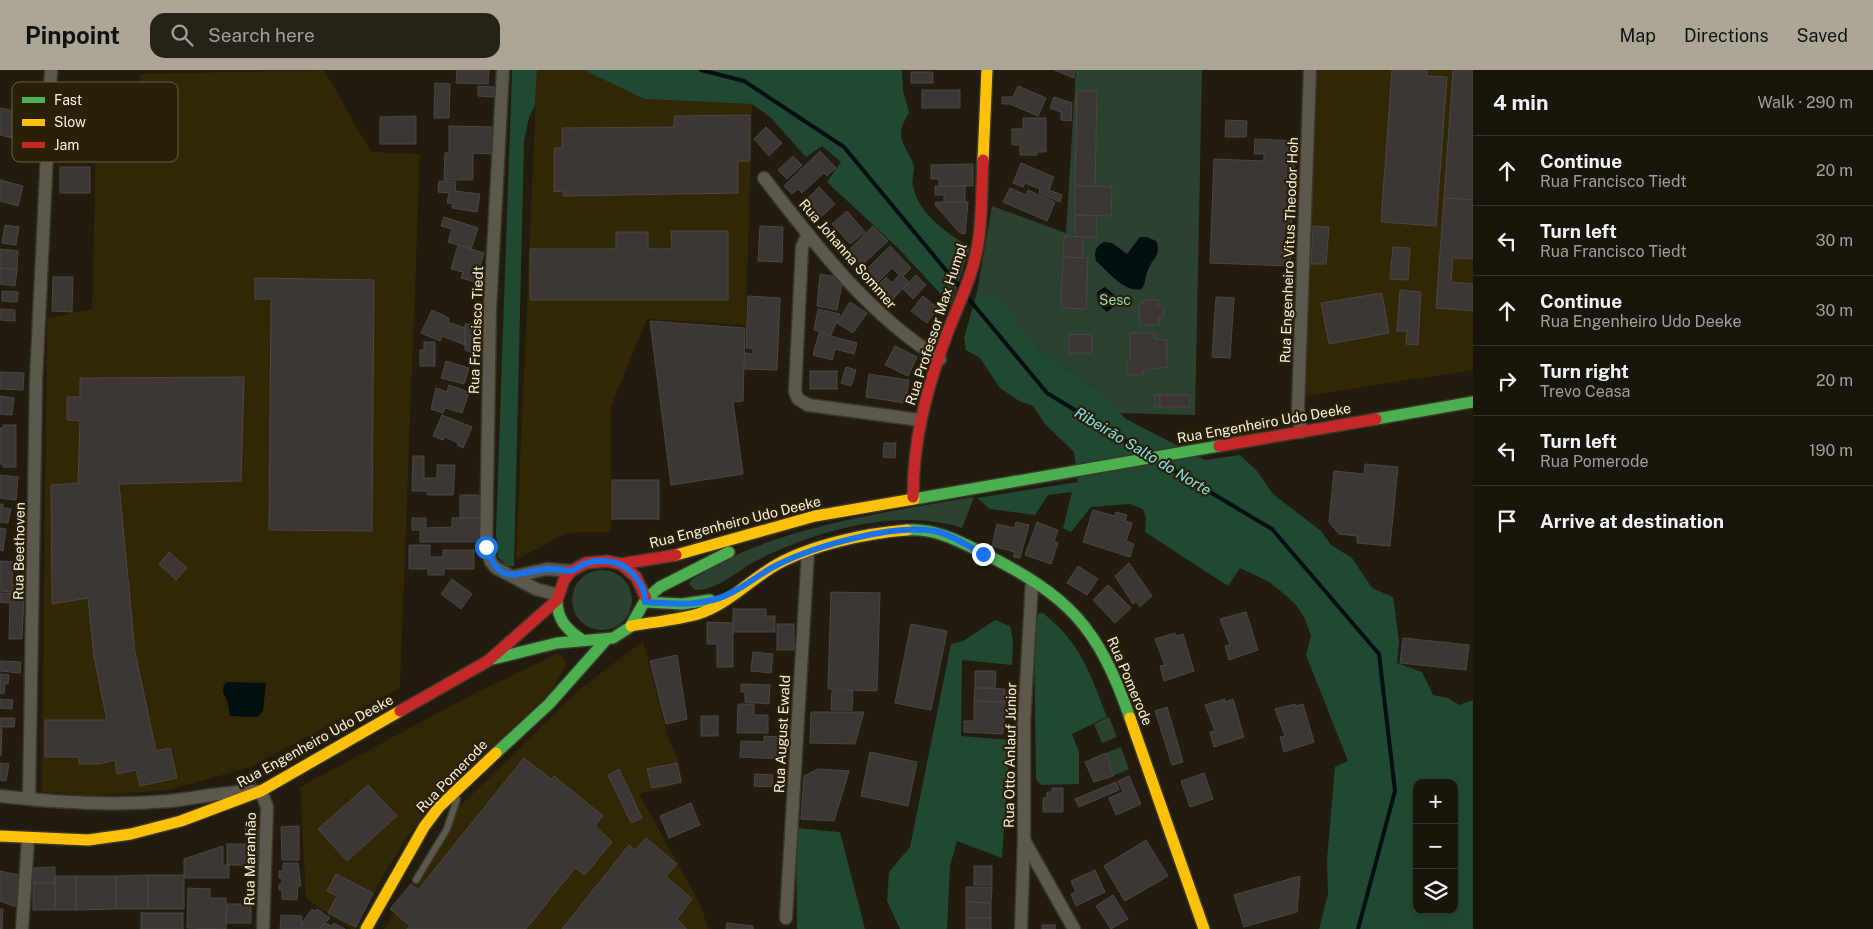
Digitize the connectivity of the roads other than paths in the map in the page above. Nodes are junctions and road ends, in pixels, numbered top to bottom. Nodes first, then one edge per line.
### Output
1 (503, 70) edge
2 (987, 70) edge
3 (1310, 70) edge
4 (47, 162) edge
5 (764, 178) dead end
6 (808, 234) junction
7 (940, 359) junction
8 (1473, 402) edge
9 (920, 420) junction
10 (1301, 432) junction
11 (913, 497) junction
12 (853, 510) junction
13 (808, 552) junction
14 (621, 564) junction
15 (571, 571) junction
16 (515, 576) junction
17 (1032, 581) junction
18 (730, 594) junction
19 (557, 597) junction
20 (645, 600) junction
21 (631, 626) junction
22 (583, 640) junction
23 (605, 641) junction
24 (488, 661) junction
25 (586, 664) junction
26 (461, 786) junction
27 (261, 791) junction
28 (0, 796) edge
29 (28, 799) junction
30 (0, 836) edge
31 (28, 839) junction
32 (1024, 840) junction
33 (416, 880) dead end
34 (786, 918) dead end
35 (22, 929) edge
36 (263, 929) edge
37 (366, 929) edge
38 (1021, 929) edge
39 (1074, 929) edge
40 (1204, 929) edge

1 - 16 street, Rua Francisco Tiedt
2 - 7 main road, Rua Professor Max Humpl
3 - 10 street, Rua Engenheiro Vitus Theodor Hoh
4 - 29 street, Rua Beethoven
5 - 6 street, Rua Johanna Sommer
6 - 7 street, Rua Johanna Sommer
6 - 9 street
7 - 9 main road, Rua Professor Max Humpl
8 - 10 main road, Rua Engenheiro Udo Deeke
9 - 11 main road, Rua Professor Max Humpl
10 - 11 main road, Rua Engenheiro Udo Deeke
11 - 12 main road, Rua Engenheiro Udo Deeke
12 - 14 main road, Rua Engenheiro Udo Deeke
12 - 20 main road, Rua Engenheiro Udo Deeke
13 - 17 main road, Rua Pomerode
13 - 18 main road, Rua Pomerode
13 - 34 street, Rua August Ewald
14 - 15 main road, Rua Engenheiro Udo Deeke
14 - 20 main road
15 - 16 street
15 - 19 main road, Rua Engenheiro Udo Deeke
16 - 19 street, Rua Francisco Tiedt
17 - 32 street, Rua Otto Anlauf Júnior
17 - 40 main road, Rua Pomerode
18 - 20 main road, Rua Pomerode
18 - 21 main road, Rua Pomerode
19 - 22 main road
19 - 24 main road, Rua Engenheiro Udo Deeke
20 - 21 main road, Rua Engenheiro Udo Deeke
21 - 23 main road, Rua Engenheiro Udo Deeke
22 - 23 main road, Rua Engenheiro Udo Deeke
22 - 24 main road, Rua Engenheiro Udo Deeke
22 - 25 main road
23 - 25 main road, Rua Pomerode
24 - 27 main road, Rua Engenheiro Udo Deeke
25 - 26 main road, Rua Pomerode
26 - 33 lane
26 - 37 main road, Rua Pomerode
27 - 29 street
27 - 31 main road, Rua Engenheiro Udo Deeke
27 - 36 street, Rua Maranhão
28 - 29 street
30 - 31 main road, Rua Engenheiro Udo Deeke
31 - 35 street
32 - 38 street, Rua Otto Anlauf Júnior
32 - 39 street

